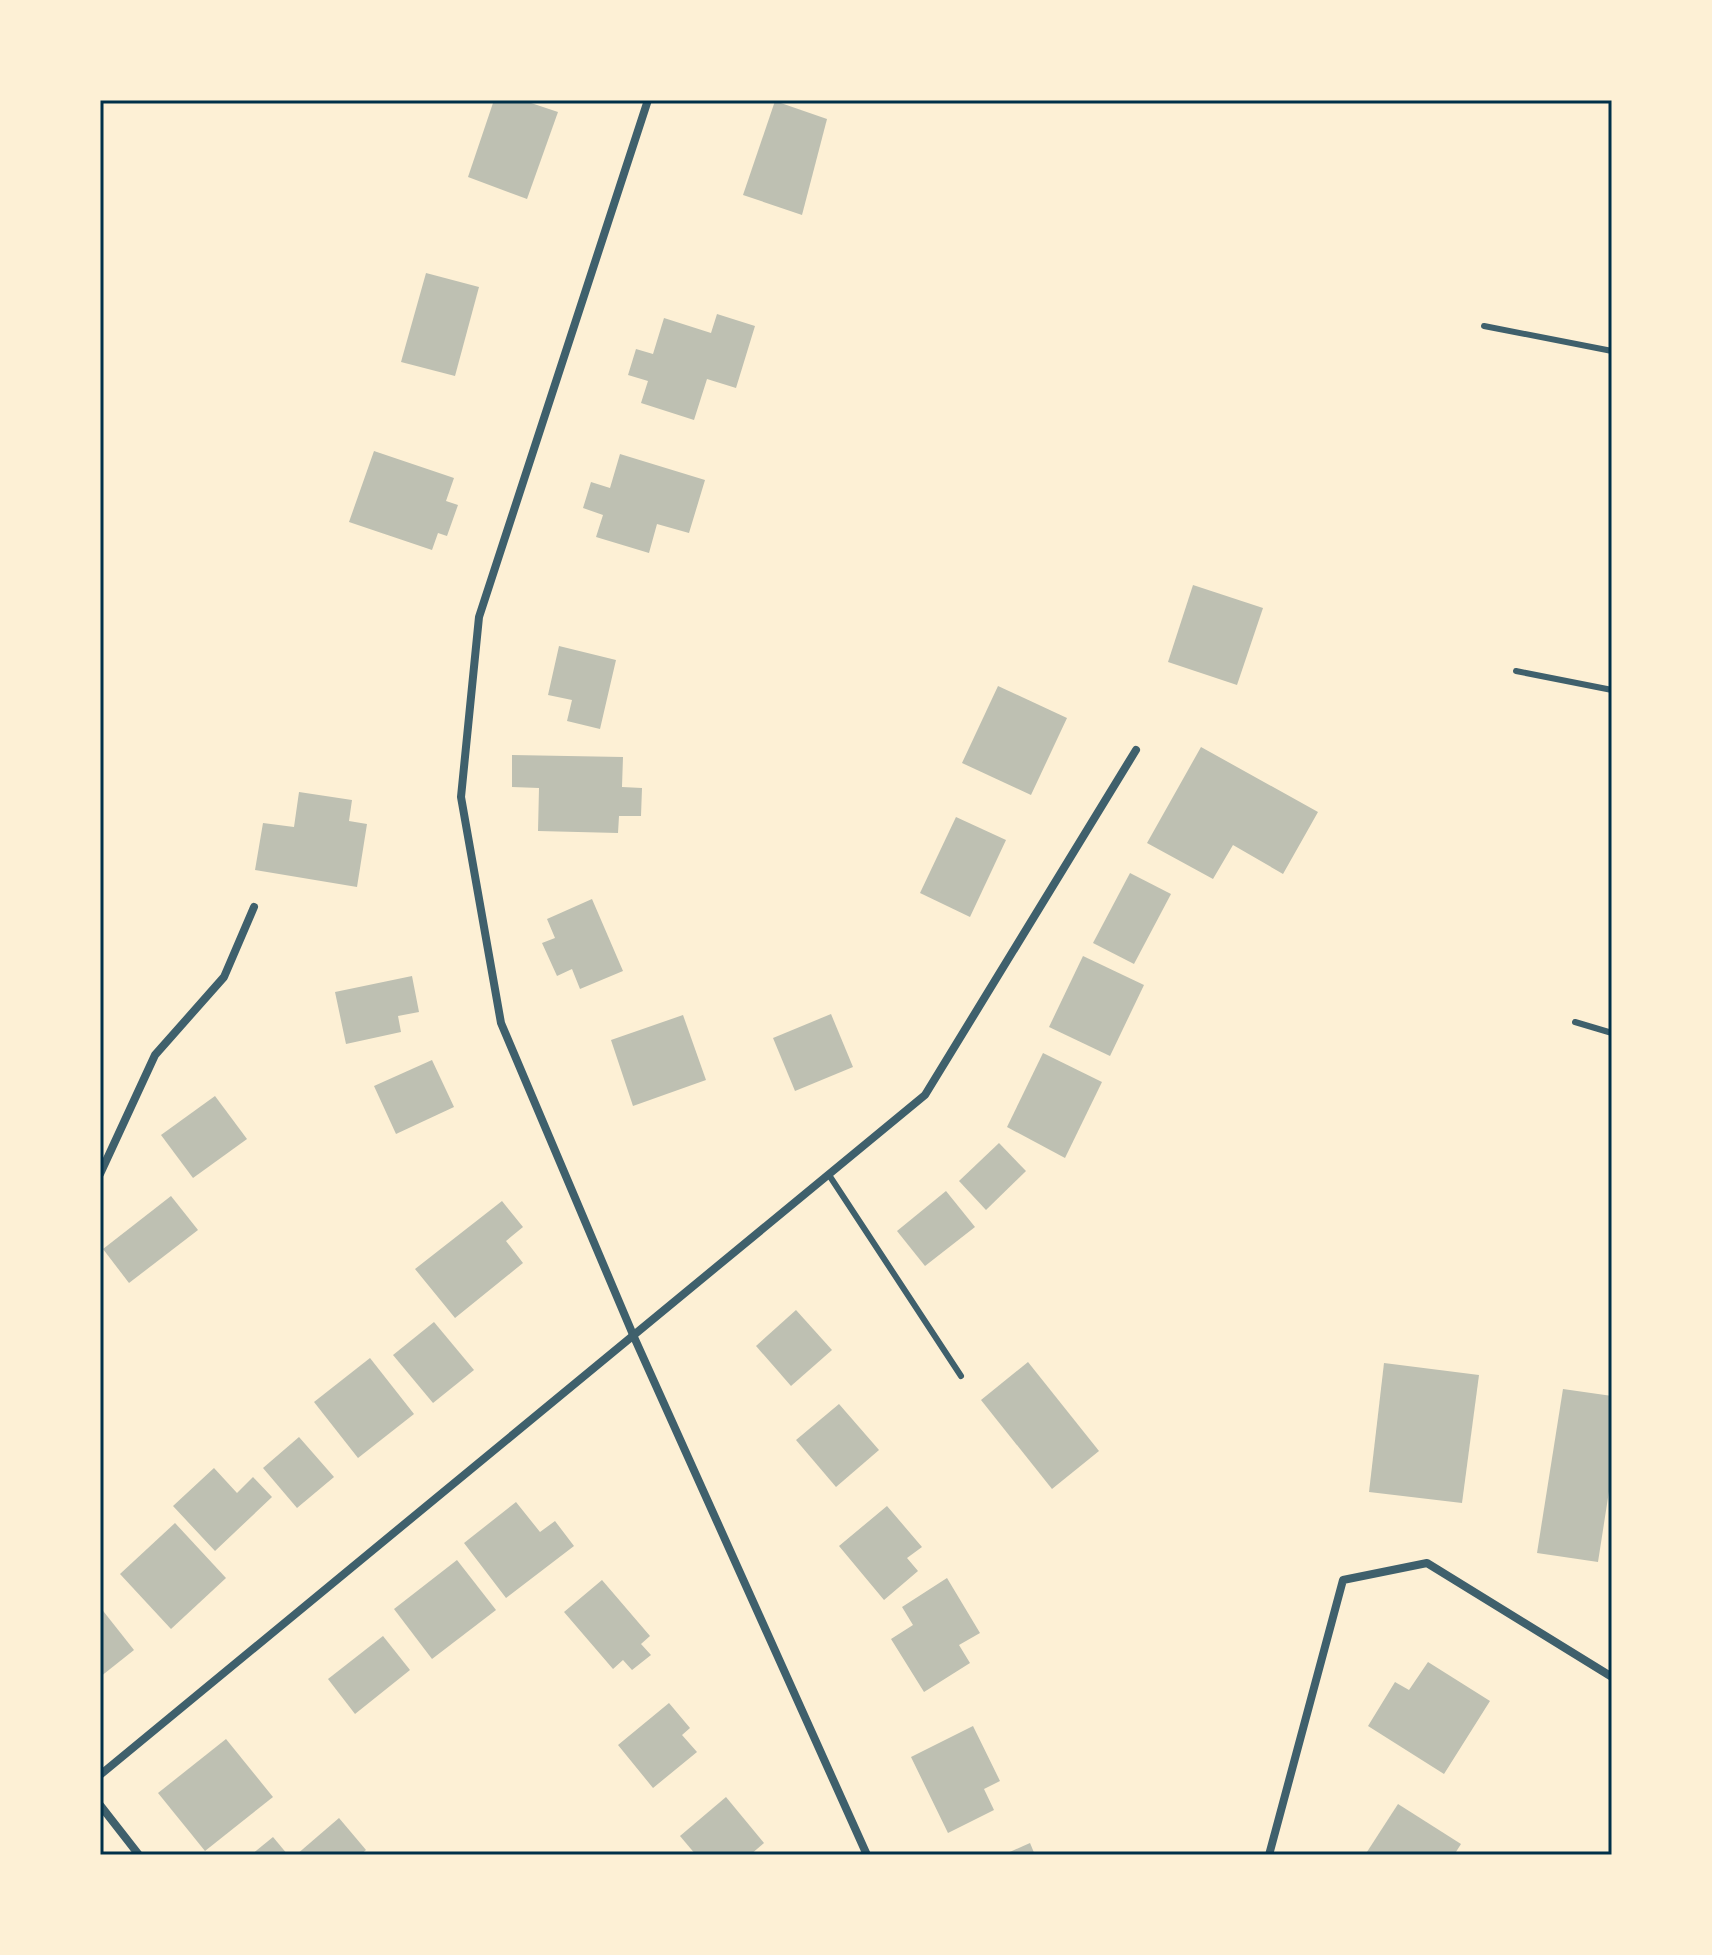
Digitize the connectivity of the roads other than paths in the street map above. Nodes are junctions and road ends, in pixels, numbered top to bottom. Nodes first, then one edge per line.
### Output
1 (648, 100) edge
2 (1484, 326) dead end
3 (1612, 351) edge
4 (1516, 671) dead end
5 (1612, 690) edge
6 (1136, 750) dead end
7 (254, 907) dead end
8 (1575, 1022) dead end
9 (1612, 1033) edge
10 (100, 1174) edge
11 (829, 1175) junction
12 (634, 1337) junction
13 (961, 1376) dead end
14 (1612, 1677) edge
15 (100, 1775) edge
16 (100, 1805) edge
17 (139, 1855) edge
18 (867, 1855) edge
19 (1269, 1855) edge

1 - 12 street
2 - 3 lane
4 - 5 lane
6 - 11 street
7 - 10 street
8 - 9 lane
11 - 12 street
11 - 13 lane
12 - 15 street
12 - 18 street
14 - 19 street
16 - 17 street

